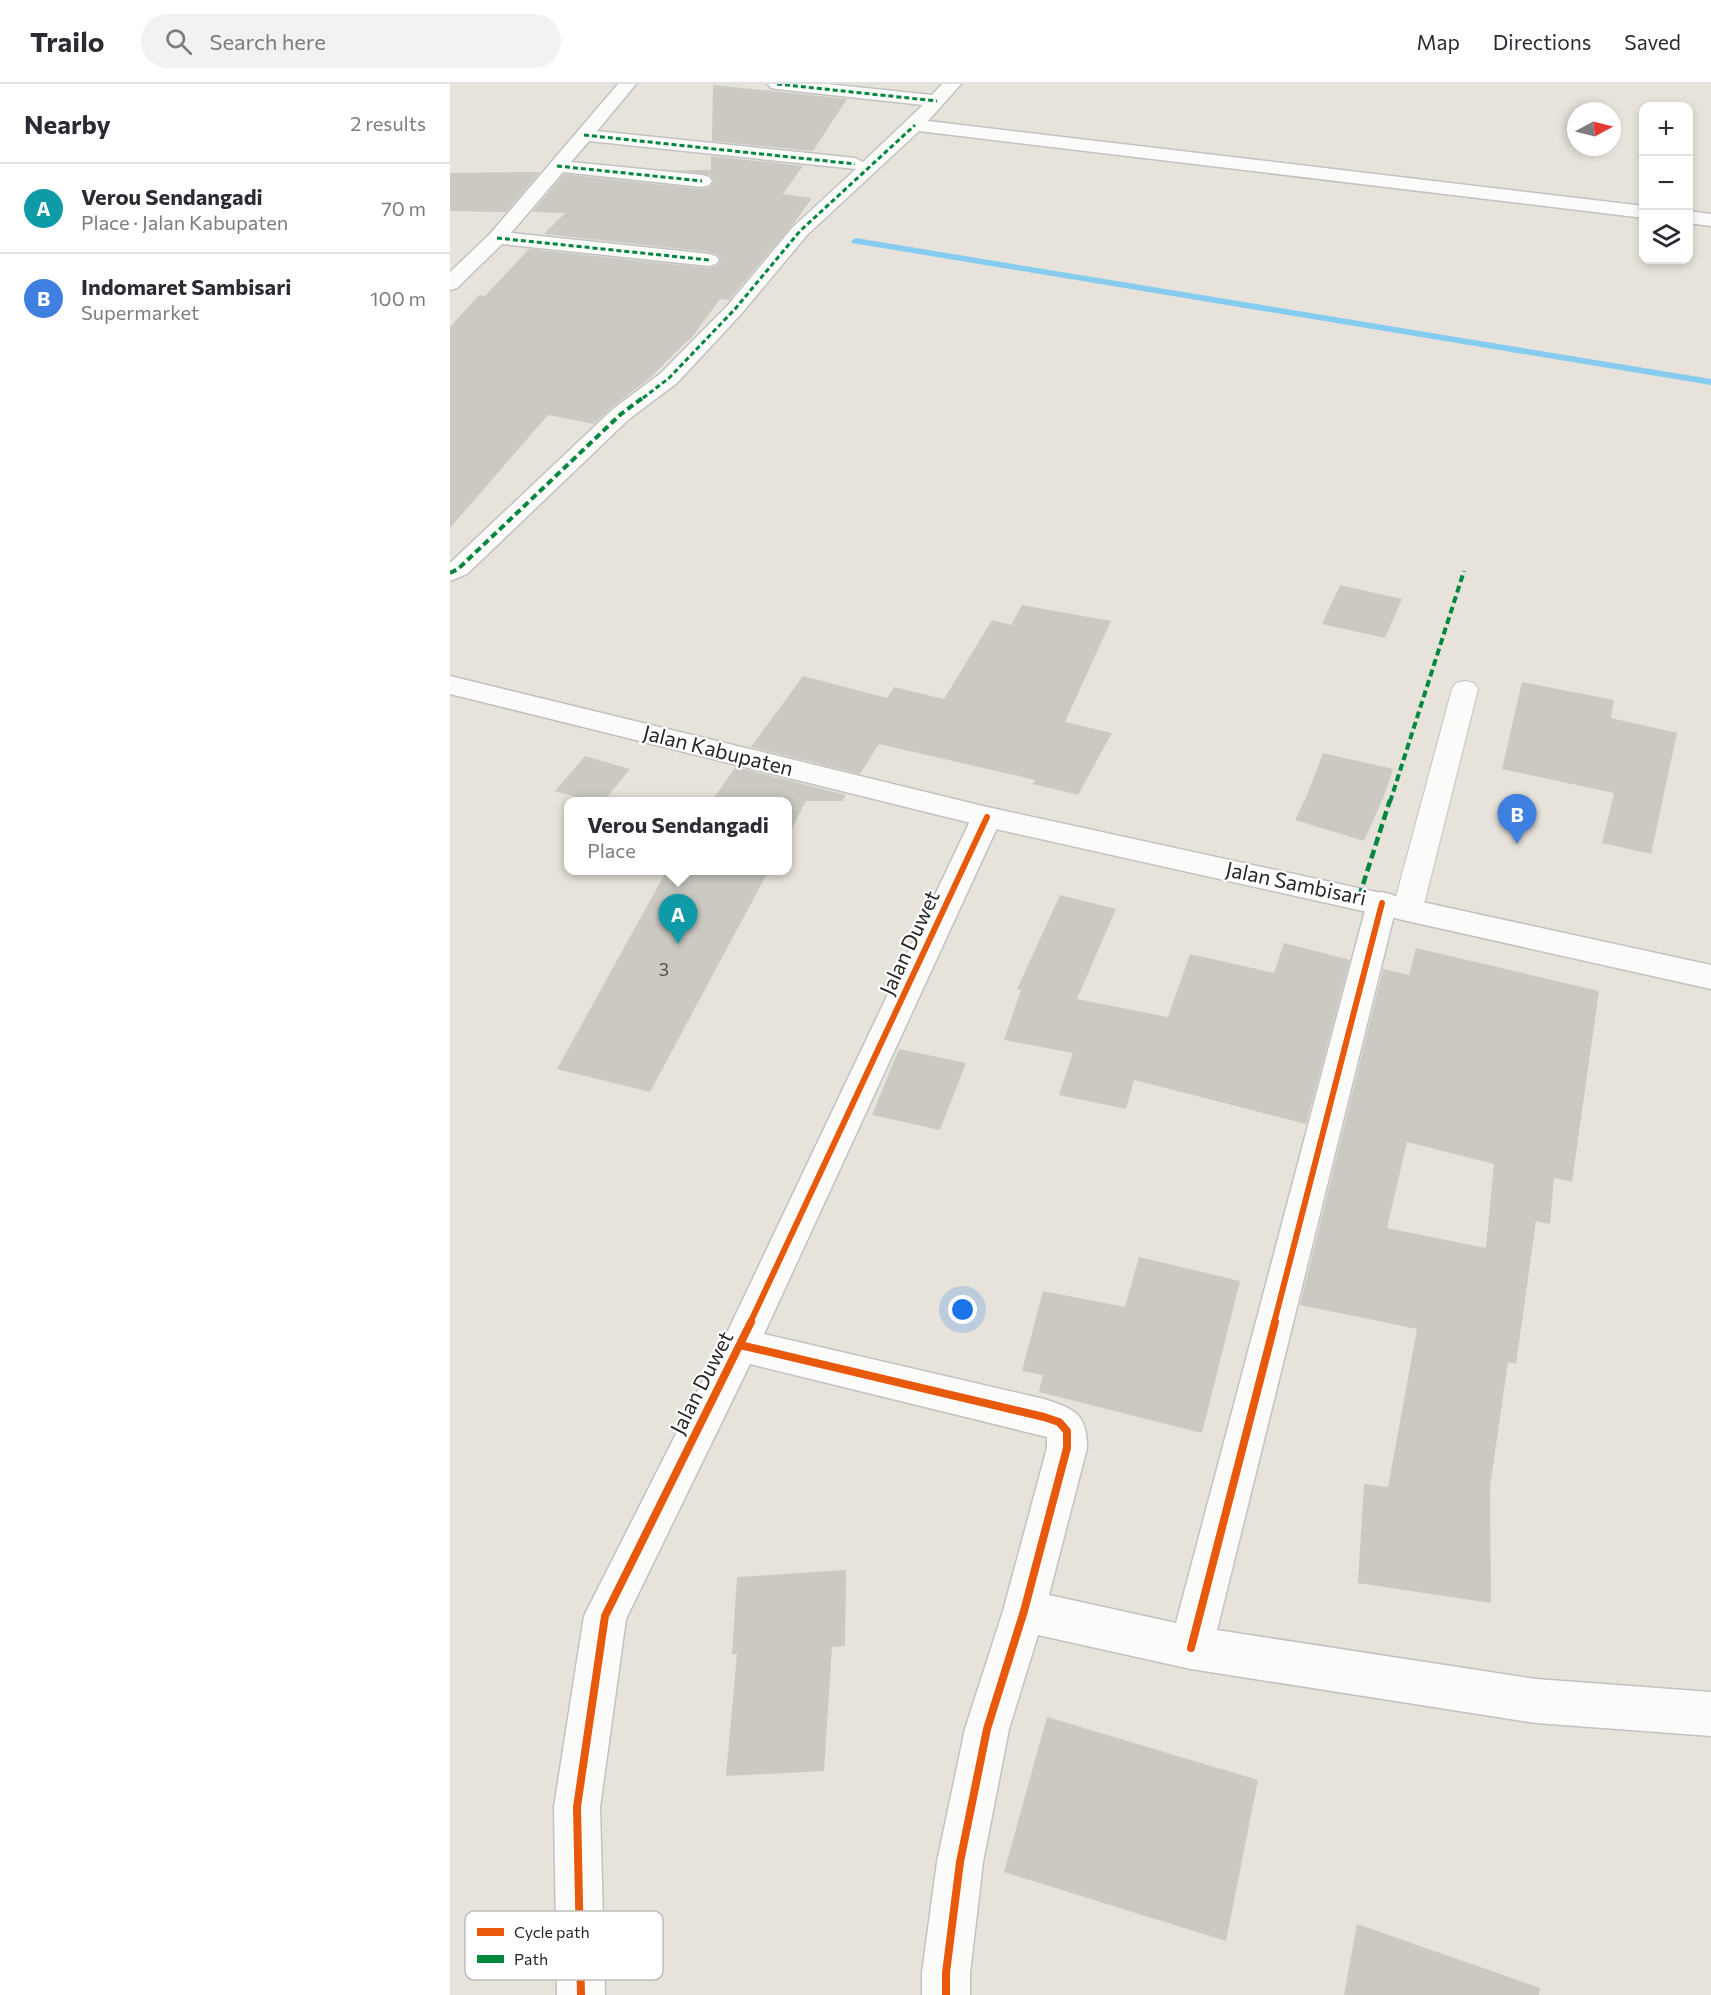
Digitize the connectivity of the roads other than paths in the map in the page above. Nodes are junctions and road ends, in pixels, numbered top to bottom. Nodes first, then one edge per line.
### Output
1 (627, 84) edge
2 (777, 84) edge
3 (952, 84) edge
4 (937, 101) junction
5 (915, 125) junction
6 (584, 135) junction
7 (855, 164) dead end
8 (557, 166) junction
9 (702, 181) dead end
10 (1639, 211) edge
11 (1693, 218) edge
12 (1711, 220) edge
13 (497, 238) junction
14 (709, 260) dead end
15 (450, 284) edge
16 (450, 573) edge
17 (450, 685) edge
18 (1465, 689) dead end
19 (987, 817) junction
20 (1395, 906) junction
21 (1711, 977) edge
22 (740, 1345) junction
23 (1024, 1611) junction
24 (1191, 1648) junction
25 (1711, 1714) edge
26 (579, 1911) edge
27 (580, 1980) edge
28 (580, 1995) edge
29 (946, 1995) edge

1 - 6 street
2 - 4 street
3 - 4 street
4 - 5 street
5 - 10 street
5 - 16 street
6 - 7 street
6 - 8 street
8 - 9 street
8 - 13 street
11 - 12 street
13 - 14 street
13 - 15 street
17 - 19 street, Jalan Kabupaten
18 - 20 lane
19 - 20 street, Jalan Sambisari
19 - 22 street, Jalan Duwet
20 - 21 street, Jalan Sambisari
20 - 24 street
22 - 23 street
22 - 26 street, Jalan Duwet
23 - 24 street
23 - 29 street
24 - 25 street
27 - 28 street, Jalan Duwet

